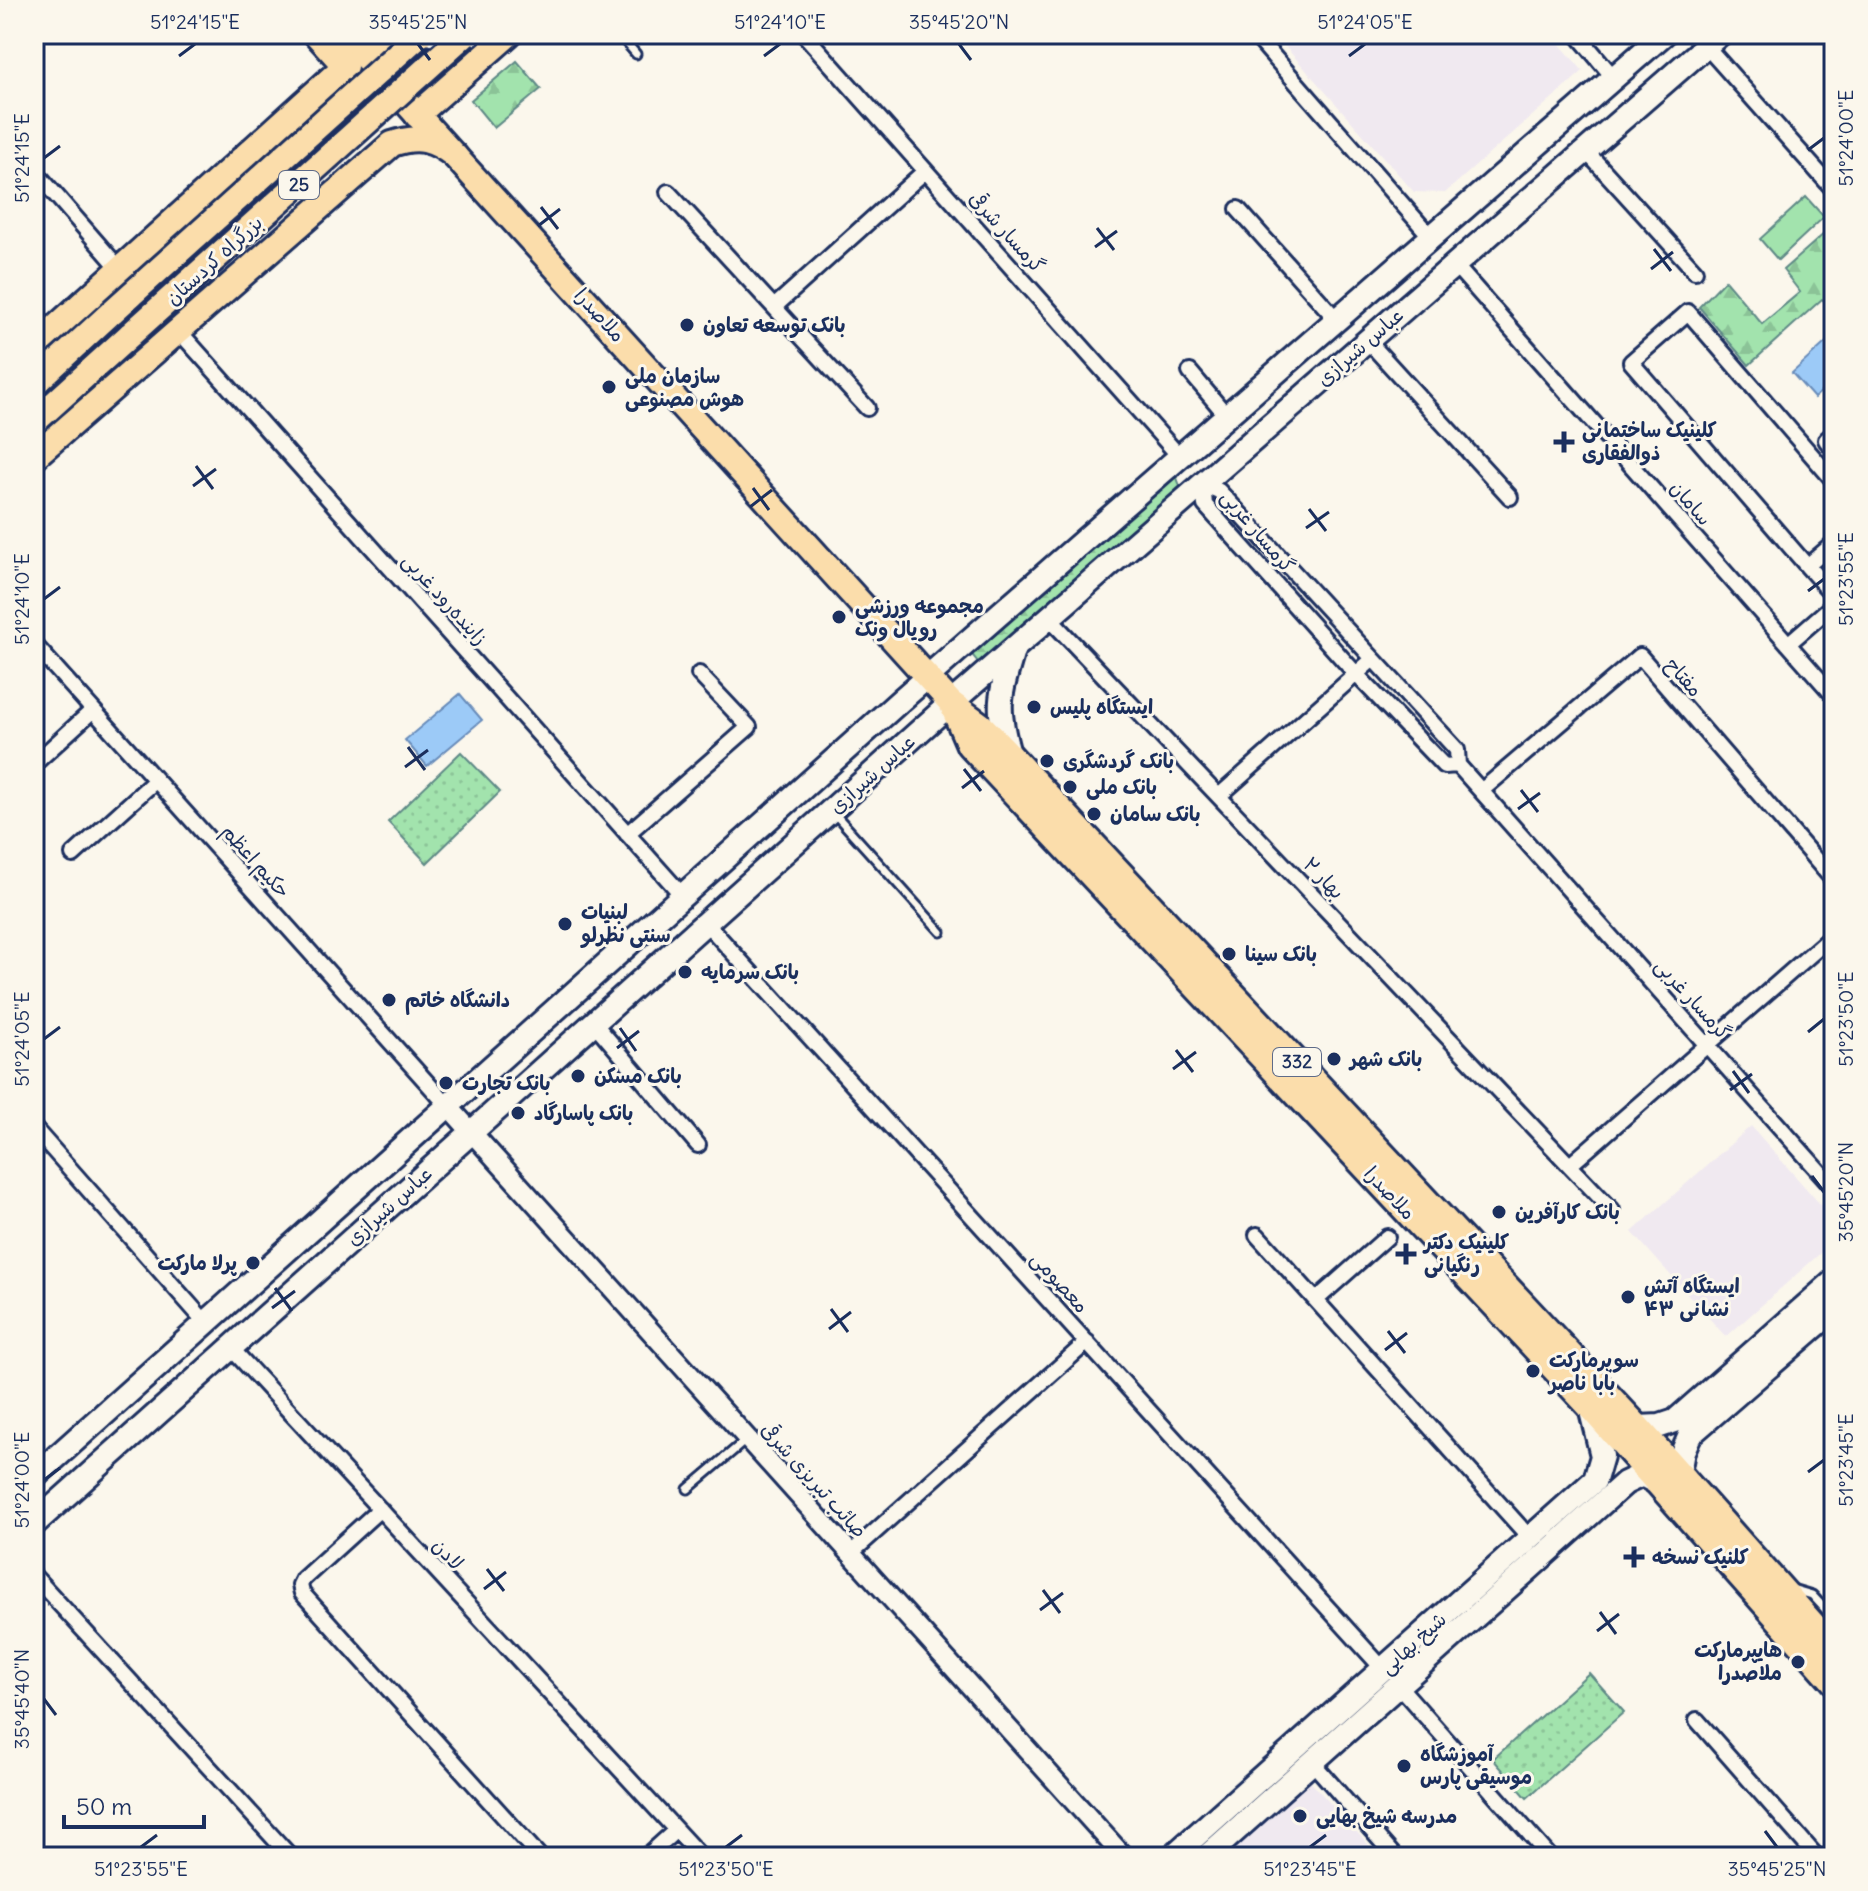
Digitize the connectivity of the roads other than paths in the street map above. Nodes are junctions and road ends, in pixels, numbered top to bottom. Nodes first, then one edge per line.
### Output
1 (316, 34) edge
2 (344, 34) edge
3 (381, 34) edge
4 (420, 34) edge
5 (452, 34) edge
6 (465, 34) edge
7 (619, 34) edge
8 (804, 34) edge
9 (1254, 34) edge
10 (1577, 34) edge
11 (1664, 34) edge
12 (1708, 38) edge
13 (501, 40) edge
14 (361, 52) junction
15 (636, 54) dead end
16 (1614, 78) junction
17 (417, 115) junction
18 (1586, 151) junction
19 (455, 156) junction
20 (34, 170) edge
21 (925, 171) junction
22 (1834, 190) edge
23 (668, 192) dead end
24 (203, 193) junction
25 (1238, 209) dead end
26 (1431, 237) junction
27 (257, 261) junction
28 (1455, 265) junction
29 (119, 268) junction
30 (1695, 271) dead end
31 (774, 307) junction
32 (1337, 320) junction
33 (178, 330) junction
34 (1368, 341) junction
35 (34, 346) edge
36 (1190, 372) dead end
37 (34, 384) edge
38 (867, 408) dead end
39 (1227, 416) junction
40 (34, 422) edge
41 (1834, 433) edge
42 (1834, 449) edge
43 (34, 457) edge
44 (1180, 457) junction
45 (1834, 481) edge
46 (1203, 484) junction
47 (1510, 497) dead end
48 (1834, 543) edge
49 (1807, 566) junction
50 (1834, 596) edge
51 (1834, 604) edge
52 (1049, 618) junction
53 (34, 644) edge
54 (1788, 644) junction
55 (959, 649) junction
56 (1013, 649) junction
57 (1373, 659) junction
58 (699, 674) dead end
59 (985, 674) junction
60 (1356, 674) junction
61 (928, 677) junction
62 (1834, 696) edge
63 (951, 703) junction
64 (93, 710) junction
65 (1009, 754) junction
66 (34, 764) edge
67 (1458, 765) junction
68 (156, 780) junction
69 (1481, 791) junction
70 (1219, 796) junction
71 (831, 811) junction
72 (627, 834) junction
73 (73, 855) dead end
74 (1834, 881) edge
75 (682, 895) junction
76 (706, 923) junction
77 (941, 932) dead end
78 (1834, 934) edge
79 (594, 1023) junction
80 (1707, 1045) junction
81 (448, 1106) junction
82 (34, 1128) edge
83 (472, 1132) junction
84 (698, 1145) dead end
85 (1570, 1165) junction
86 (1834, 1188) edge
87 (1612, 1210) dead end
88 (1257, 1235) dead end
89 (1387, 1237) dead end
90 (1834, 1281) edge
91 (1316, 1300) junction
92 (1834, 1310) edge
93 (206, 1323) junction
94 (1087, 1342) junction
95 (231, 1348) junction
96 (1589, 1406) junction
97 (1649, 1426) junction
98 (747, 1439) junction
99 (1602, 1456) junction
100 (1674, 1469) junction
101 (34, 1477) edge
102 (1627, 1481) junction
103 (688, 1489) dead end
104 (380, 1509) junction
105 (34, 1524) edge
106 (1530, 1538) junction
107 (850, 1554) junction
108 (34, 1576) edge
109 (1781, 1588) junction
110 (1474, 1603) junction
111 (1834, 1619) edge
112 (1834, 1648) edge
113 (1391, 1677) junction
114 (1834, 1682) edge
115 (1697, 1720) dead end
116 (1312, 1762) junction
117 (676, 1830) junction
118 (291, 1857) edge
119 (540, 1857) edge
120 (646, 1857) edge
121 (701, 1857) edge
122 (1124, 1857) edge
123 (1172, 1857) edge
124 (1206, 1857) edge
125 (1395, 1857) edge
126 (1550, 1857) edge
127 (1817, 1857) edge

1 - 24 main road
2 - 14 main road, ملاصدرا / 332
3 - 14 main road
4 - 37 main road, بزرگراه کردستان / 25, bridge
5 - 13 main road
6 - 40 main road, بزرگراه کردستان / 25, bridge
7 - 15 lane
8 - 21 street, گرمسار شرقی
9 - 26 street
10 - 16 street
11 - 16 main road, عباس شیرازی
12 - 18 main road, عباس شیرازی
12 - 22 street
13 - 17 main road
14 - 17 main road, ملاصدرا / 332
16 - 26 main road, عباس شیرازی
17 - 19 main road, ملاصدرا / 332
18 - 28 main road, عباس شیرازی
18 - 30 street
19 - 27 main road
19 - 61 main road, ملاصدرا / 332
20 - 29 street
21 - 31 street
21 - 44 street, گرمسار شرقی
23 - 31 street
24 - 27 main road
24 - 29 main road
25 - 32 street
26 - 32 main road, عباس شیرازی
27 - 33 main road
28 - 34 main road, عباس شیرازی
28 - 54 street, سامان
29 - 35 main road
31 - 38 street
32 - 39 main road, عباس شیرازی
33 - 43 main road
33 - 72 street, زاینده‌رود غربی
34 - 46 main road, عباس شیرازی
34 - 47 street
36 - 39 street
39 - 44 main road, عباس شیرازی
41 - 42 street
44 - 46 main road
44 - 55 main road, عباس شیرازی
45 - 49 street
46 - 52 main road, عباس شیرازی
46 - 57 street, گرمسار غربی
46 - 60 street, گرمسار غربی
48 - 49 street
49 - 50 street
51 - 54 street
52 - 56 main road, عباس شیرازی
52 - 70 street, بهار ۲
53 - 64 street, حکیم اعظم
54 - 62 street, سامان
55 - 59 main road
55 - 61 main road, عباس شیرازی
56 - 59 main road, عباس شیرازی
56 - 65 main road
57 - 60 street
57 - 67 street, گرمسار غربی
58 - 72 street
59 - 63 main road, عباس شیرازی
60 - 67 street, گرمسار غربی
60 - 70 street
61 - 63 main road, ملاصدرا / 332
61 - 75 main road, عباس شیرازی
63 - 65 main road, ملاصدرا / 332
63 - 71 main road, عباس شیرازی
63 - 96 main road, ملاصدرا / 332
64 - 66 street
64 - 68 street, حکیم اعظم
65 - 97 main road, ملاصدرا / 332
67 - 69 street, گرمسار غربی
68 - 73 street
68 - 81 street, حکیم اعظم
69 - 74 street, مفتاح
69 - 80 street, گرمسار غربی
70 - 85 street, بهار ۲
71 - 76 main road, عباس شیرازی
71 - 77 lane
72 - 75 street, زاینده‌رود غربی
75 - 81 main road, عباس شیرازی
76 - 79 main road, عباس شیرازی
76 - 94 street, معصومی
78 - 80 street
79 - 83 main road, عباس شیرازی
79 - 84 street
80 - 85 street
80 - 86 street, گرمسار غربی
81 - 83 street, صائب تبریزی شرقی
81 - 93 main road, عباس شیرازی
82 - 93 street
83 - 95 main road, عباس شیرازی
83 - 98 street, صائب تبریزی شرقی
85 - 87 street, بهار ۲
88 - 91 street
89 - 91 street
90 - 97 main road
91 - 106 street
92 - 100 main road
93 - 101 main road, عباس شیرازی
94 - 107 street
94 - 113 street, معصومی
95 - 104 street, لادن
95 - 105 main road, عباس شیرازی
96 - 99 main road
96 - 100 main road, ملاصدرا / 332
97 - 100 main road, ملاصدرا / 332
98 - 103 lane
98 - 107 street, صائب تبریزی شرقی
99 - 102 main road
99 - 106 main road, شیخ بهایی
100 - 102 main road
100 - 109 main road, ملاصدرا / 332
100 - 114 main road, ملاصدرا / 332
102 - 110 main road, شیخ بهایی
104 - 117 street, لادن
104 - 119 street
106 - 110 main road, شیخ بهایی
107 - 122 street, صائب تبریزی شرقی
108 - 118 street
109 - 111 lane
109 - 112 main road, ملاصدرا / 332
110 - 113 main road, شیخ بهایی
113 - 116 main road, شیخ بهایی
113 - 123 main road, شیخ بهایی
113 - 126 street, معصومی
115 - 127 street
116 - 124 main road, شیخ بهایی
116 - 125 street
117 - 120 street
117 - 121 street, لادن

